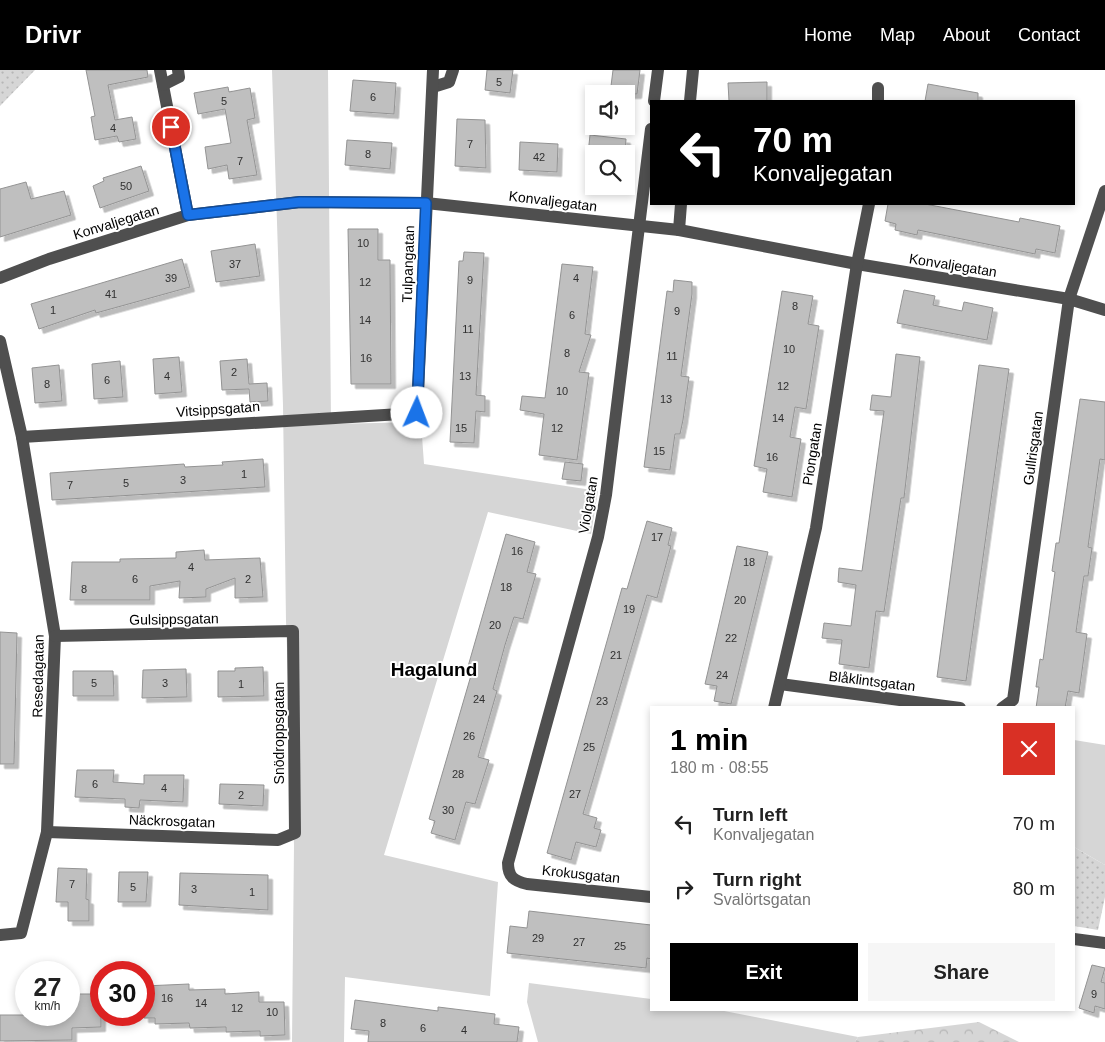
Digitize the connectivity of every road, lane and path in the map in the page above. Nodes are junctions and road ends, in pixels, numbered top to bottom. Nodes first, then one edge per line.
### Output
1 (160, 70) edge
2 (178, 70) edge
3 (433, 70) edge
4 (453, 70) edge
5 (658, 70) edge
6 (693, 70) edge
7 (163, 84) junction
8 (433, 87) junction
9 (654, 100) edge
10 (690, 100) edge
11 (650, 138) edge
12 (1105, 191) edge
13 (426, 203) junction
14 (681, 205) edge
15 (869, 205) edge
16 (188, 215) junction
17 (640, 227) junction
18 (679, 230) junction
19 (857, 264) junction
20 (0, 278) edge
21 (1069, 299) junction
22 (1105, 310) edge
23 (0, 340) edge
24 (417, 413) joint
25 (22, 437) junction
26 (293, 632) joint
27 (55, 636) junction
28 (780, 684) junction
29 (774, 706) edge
30 (945, 706) edge
31 (1005, 706) edge
32 (47, 832) junction
33 (295, 833) joint
34 (510, 876) joint
35 (650, 897) edge
36 (0, 935) edge
37 (1075, 939) edge
38 (1105, 942) edge

1 - 7 street
2 - 7 street
3 - 8 street, Tulpangatan
4 - 8 street
5 - 9 street
6 - 10 street
7 - 16 street
8 - 13 street, Tulpangatan
11 - 17 street, Violgatan
12 - 21 street, Gullrisgatan
13 - 16 street, Konvaljegatan
13 - 17 street, Konvaljegatan
13 - 24 street, Tulpangatan
14 - 18 street
15 - 19 street, Piongatan
16 - 20 street, Konvaljegatan
17 - 18 street, Konvaljegatan
17 - 34 street, Violgatan
18 - 19 street, Konvaljegatan
19 - 21 street, Konvaljegatan
19 - 28 street, Piongatan
21 - 22 street, Konvaljegatan
21 - 31 street, Gullrisgatan
23 - 25 street, Resedagatan
24 - 25 street, Vitsippsgatan
25 - 27 street, Resedagatan
26 - 27 street, Gulsippsgatan
26 - 33 street, Snödroppsgatan
27 - 32 street, Resedagatan
28 - 29 street, Piongatan
28 - 30 street, Blåklintsgatan
32 - 33 street, Näckrosgatan
32 - 36 street, Resedagatan
34 - 35 street, Krokusgatan
37 - 38 street

